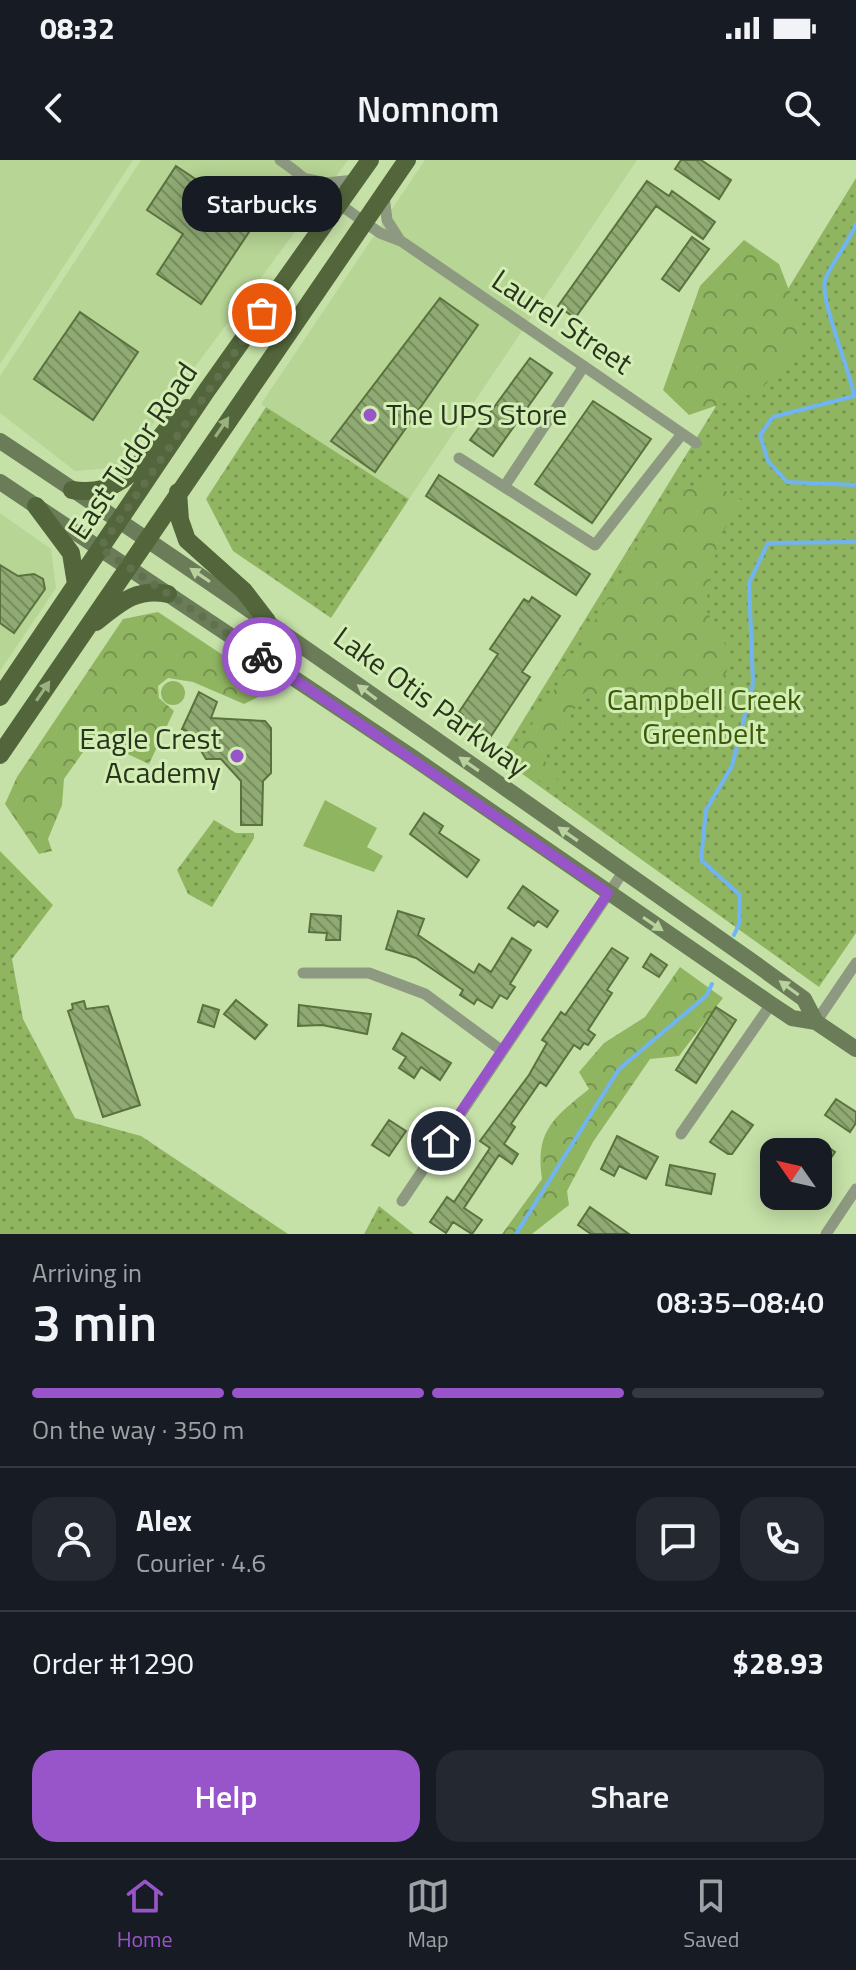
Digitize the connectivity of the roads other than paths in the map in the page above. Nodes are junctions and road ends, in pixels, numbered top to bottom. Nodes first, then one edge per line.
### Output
1 (280, 160) edge
2 (370, 160) edge
3 (407, 160) edge
4 (307, 179) junction
5 (356, 180) junction
6 (384, 191) junction
7 (339, 204) junction
8 (363, 221) junction
9 (324, 224) junction
10 (401, 241) junction
11 (584, 366) junction
12 (207, 390) junction
13 (682, 434) junction
14 (0, 441) edge
15 (696, 443) dead end
16 (459, 458) dead end
17 (0, 482) edge
18 (504, 487) junction
19 (72, 490) junction
20 (178, 492) junction
21 (36, 506) junction
22 (119, 521) junction
23 (146, 539) junction
24 (100, 548) junction
25 (128, 567) junction
26 (76, 584) junction
27 (168, 594) junction
28 (267, 621) junction
29 (82, 634) junction
30 (0, 697) edge
31 (0, 755) edge
32 (623, 872) junction
33 (608, 893) junction
34 (856, 963) edge
35 (303, 973) dead end
36 (771, 1004) junction
37 (816, 1022) junction
38 (856, 1049) edge
39 (501, 1050) junction
40 (681, 1134) dead end
41 (856, 1189) edge
42 (402, 1201) dead end
43 (826, 1234) edge

1 - 4 street
2 - 5 main road, East Tudor Road
3 - 6 main road, East Tudor Road
4 - 5 street
4 - 9 street
5 - 7 main road, East Tudor Road
6 - 8 main road, East Tudor Road
6 - 10 street
7 - 8 street, Laurel Street
7 - 9 main road, East Tudor Road
8 - 10 street, Laurel Street
20 -> 8 main road, East Tudor Road
9 - 12 main road, East Tudor Road
10 - 11 street, Laurel Street
11 - 13 street, Laurel Street
11 - 18 street
12 - 19 main road
12 - 22 main road, East Tudor Road
13 - 15 street, Laurel Street
13 - 18 street
14 - 19 main road, Lake Otis Parkway
16 - 18 street
17 - 21 main road, Lake Otis Parkway
19 - 22 main road, Lake Otis Parkway
20 - 23 main road, East Tudor Road
20 - 28 main road
21 - 24 main road, Lake Otis Parkway
21 - 26 main road
22 - 23 main road, Lake Otis Parkway
22 - 24 main road, East Tudor Road
23 - 25 main road, East Tudor Road
28 -> 23 main road, Lake Otis Parkway
24 - 25 main road, Lake Otis Parkway
24 - 26 main road, East Tudor Road
25 - 27 main road, Lake Otis Parkway
25 - 29 main road, East Tudor Road
26 - 30 main road, East Tudor Road
27 - 29 main road
27 - 33 main road, Lake Otis Parkway
32 -> 28 main road, Lake Otis Parkway
31 -> 29 main road, East Tudor Road
32 - 33 street
37 -> 32 main road, Lake Otis Parkway
33 -> 36 main road, Lake Otis Parkway
33 - 39 street
34 - 37 street
35 - 39 street
36 - 37 main road, Lake Otis Parkway
36 - 40 street
37 - 38 main road, Lake Otis Parkway
39 - 42 street
41 - 43 street

